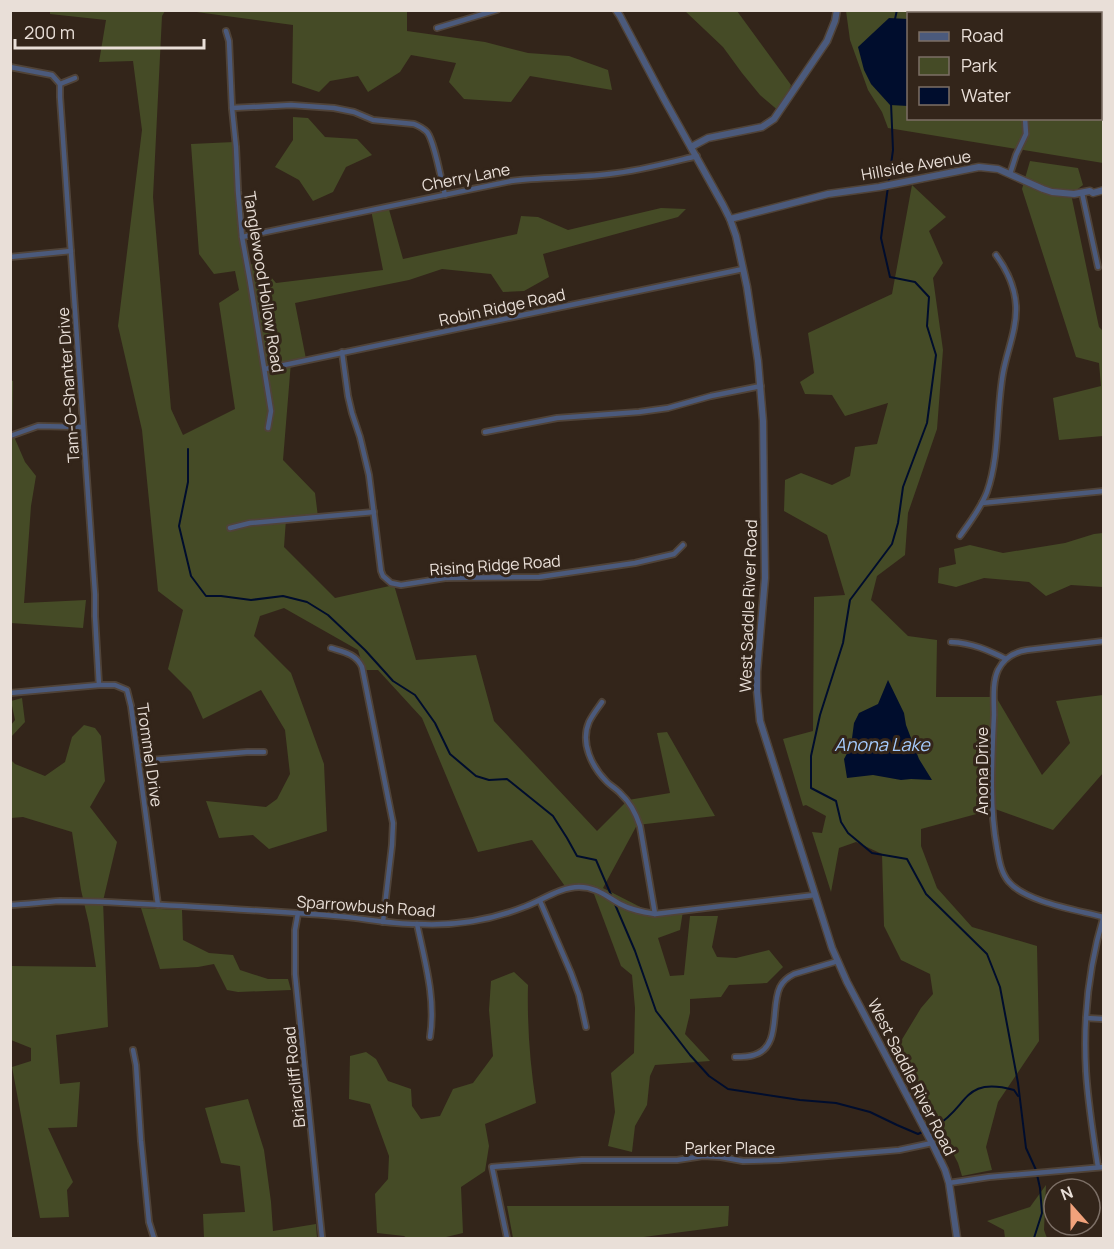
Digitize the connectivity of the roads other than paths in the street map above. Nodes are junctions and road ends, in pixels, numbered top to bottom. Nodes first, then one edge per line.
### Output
1 (497, 10) edge
2 (616, 10) edge
3 (837, 10) edge
4 (436, 28) dead end
5 (226, 31) dead end
6 (10, 68) edge
7 (75, 78) dead end
8 (60, 84) junction
9 (232, 108) junction
10 (1025, 120) edge
11 (691, 147) junction
12 (697, 156) junction
13 (1010, 174) junction
14 (1104, 190) edge
15 (1082, 193) junction
16 (445, 195) junction
17 (730, 219) junction
18 (242, 237) junction
19 (71, 251) junction
20 (996, 255) dead end
21 (10, 257) edge
22 (1098, 267) dead end
23 (743, 269) junction
24 (342, 352) junction
25 (265, 369) junction
26 (760, 386) junction
27 (83, 427) junction
28 (268, 428) dead end
29 (485, 432) dead end
30 (10, 436) edge
31 (1104, 491) edge
32 (982, 503) junction
33 (374, 512) junction
34 (230, 528) dead end
35 (960, 536) dead end
36 (683, 545) dead end
37 (1104, 641) edge
38 (951, 642) dead end
39 (331, 648) dead end
40 (1006, 659) junction
41 (99, 685) junction
42 (10, 693) edge
43 (602, 702) dead end
44 (264, 752) dead end
45 (139, 761) junction
46 (815, 895) junction
47 (540, 901) junction
48 (10, 905) edge
49 (158, 905) junction
50 (298, 913) junction
51 (655, 914) junction
52 (1103, 916) edge
53 (383, 922) junction
54 (417, 924) junction
55 (837, 961) junction
56 (1086, 1018) junction
57 (1104, 1019) edge
58 (586, 1027) dead end
59 (430, 1037) dead end
60 (134, 1050) dead end
61 (735, 1057) dead end
62 (932, 1143) junction
63 (1101, 1167) edge
64 (949, 1183) junction
65 (154, 1239) edge
66 (322, 1239) edge
67 (507, 1239) edge
68 (957, 1239) edge

1 - 4 street
2 - 11 street, West Saddle River Road
3 - 11 street
5 - 9 street, Tanglewood Hollow Road
6 - 8 street
7 - 8 street
8 - 19 street, Tam-O-Shanter Drive
9 - 16 street
9 - 18 street, Tanglewood Hollow Road
10 - 13 street
11 - 12 street, West Saddle River Road
12 - 16 street, Cherry Lane
12 - 17 street, West Saddle River Road
13 - 15 street, Hillside Avenue
13 - 17 street, Hillside Avenue
14 - 15 street, Hillside Avenue
15 - 22 street
16 - 18 street, Cherry Lane
17 - 23 street, West Saddle River Road
18 - 25 street, Tanglewood Hollow Road
19 - 21 street
19 - 27 street, Tam-O-Shanter Drive
20 - 32 street
23 - 24 street, Robin Ridge Road
23 - 26 street, West Saddle River Road
24 - 25 street, Robin Ridge Road
24 - 33 street
25 - 28 street, Tanglewood Hollow Road
26 - 29 street
26 - 46 street, West Saddle River Road
27 - 30 street
27 - 41 street, Tam-O-Shanter Drive
31 - 32 street
32 - 35 street
33 - 34 street
33 - 36 street, Rising Ridge Road
37 - 40 street
38 - 40 street
39 - 53 street
40 - 52 street, Anona Drive
41 - 42 street, Trommel Drive
41 - 45 street, Trommel Drive
43 - 51 street
44 - 45 street
45 - 49 street, Trommel Drive
46 - 51 street, Sparrowbush Road
46 - 55 street, West Saddle River Road
47 - 51 street, Sparrowbush Road
47 - 54 street, Sparrowbush Road
47 - 58 street
48 - 49 street, Sparrowbush Road
49 - 50 street, Sparrowbush Road
50 - 53 street, Sparrowbush Road
50 - 66 street, Briarcliff Road
52 - 56 street
53 - 54 street, Sparrowbush Road
54 - 59 street
55 - 61 street
55 - 62 street, West Saddle River Road
56 - 57 street
56 - 63 street
60 - 65 street
62 - 64 street, West Saddle River Road
62 - 67 street, Parker Place
63 - 64 street
64 - 68 street, West Saddle River Road

